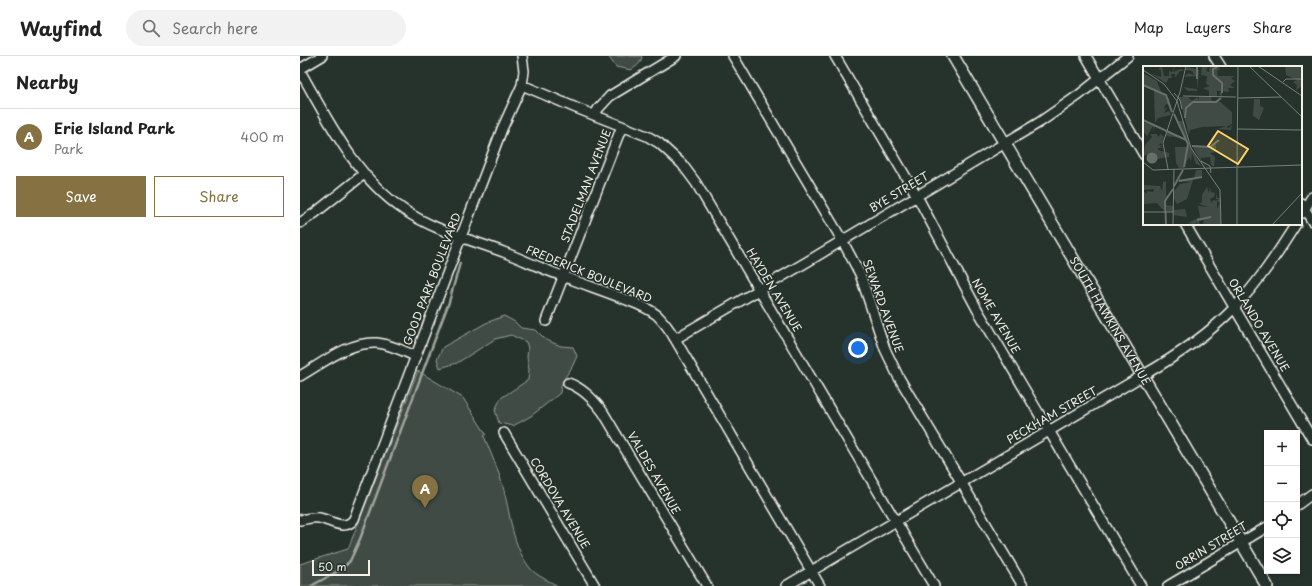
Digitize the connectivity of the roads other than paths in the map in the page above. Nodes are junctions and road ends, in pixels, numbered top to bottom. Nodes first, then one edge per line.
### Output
1 (322, 56) edge
2 (522, 56) edge
3 (676, 56) edge
4 (733, 56) edge
5 (835, 56) edge
6 (953, 56) edge
7 (1086, 56) edge
8 (1128, 56) edge
9 (1214, 56) edge
10 (1220, 66) edge
11 (300, 70) edge
12 (1100, 80) junction
13 (522, 85) junction
14 (595, 115) junction
15 (622, 126) junction
16 (1005, 144) junction
17 (1143, 153) edge
18 (364, 174) junction
19 (917, 196) junction
20 (1312, 197) edge
21 (1302, 209) edge
22 (1312, 222) edge
23 (300, 223) edge
24 (1186, 225) edge
25 (1295, 225) edge
26 (461, 237) junction
27 (842, 240) junction
28 (564, 277) junction
29 (759, 289) junction
30 (1234, 308) junction
31 (546, 321) dead end
32 (676, 339) junction
33 (415, 356) junction
34 (300, 376) edge
35 (1142, 376) junction
36 (568, 382) dead end
37 (1049, 431) junction
38 (504, 433) dead end
39 (1312, 439) edge
40 (962, 483) junction
41 (1312, 494) edge
42 (1300, 503) edge
43 (300, 520) edge
44 (895, 522) junction
45 (1264, 529) edge
46 (1241, 543) junction
47 (811, 571) junction
48 (595, 586) edge
49 (707, 586) edge
50 (786, 586) edge
51 (820, 586) edge
52 (934, 586) edge
53 (1023, 586) edge
54 (1140, 586) edge
55 (1168, 586) edge
56 (1267, 586) edge

1 - 11 street
2 - 13 street, GOOD PARK BOULEVARD
3 - 14 street, STADELMAN AVENUE
4 - 27 street, SEWARD AVENUE
5 - 19 street, NOME AVENUE
6 - 16 main road, SOUTH HAWKINS AVENUE
7 - 12 street
8 - 12 street, BYE STREET
9 - 10 street
11 - 18 street, FREDERICK BOULEVARD
12 - 16 street, BYE STREET
12 - 17 street
13 - 14 street, HAYDEN AVENUE
13 - 26 street, GOOD PARK BOULEVARD
14 - 15 street, HAYDEN AVENUE
15 - 28 street, STADELMAN AVENUE
15 - 29 street, HAYDEN AVENUE
16 - 19 street, BYE STREET
16 - 35 main road, SOUTH HAWKINS AVENUE
18 - 23 street
18 - 26 street, FREDERICK BOULEVARD
19 - 27 street, BYE STREET
19 - 37 street, NOME AVENUE
20 - 21 street
21 - 22 street
24 - 30 street, ORLANDO AVENUE
25 - 30 street, PECKHAM STREET
26 - 28 street, FREDERICK BOULEVARD
26 - 33 street, GOOD PARK BOULEVARD
27 - 29 street, BYE STREET
27 - 40 street, SEWARD AVENUE
28 - 31 street, STADELMAN AVENUE
28 - 32 street, FREDERICK BOULEVARD
29 - 32 street, BYE STREET
29 - 44 street, HAYDEN AVENUE
30 - 35 street, PECKHAM STREET
30 - 39 street, ORLANDO AVENUE
32 - 47 street, FREDERICK BOULEVARD
33 - 34 street
33 - 43 street, GOOD PARK BOULEVARD
35 - 37 street, PECKHAM STREET
35 - 46 main road, SOUTH HAWKINS AVENUE
36 - 49 street, VALDES AVENUE
37 - 40 street, PECKHAM STREET
37 - 54 street, NOME AVENUE
38 - 48 street, CORDOVA AVENUE
40 - 44 street, PECKHAM STREET
40 - 53 street, SEWARD AVENUE
41 - 42 street
44 - 47 street, PECKHAM STREET
44 - 52 street, HAYDEN AVENUE
45 - 46 street, ORRIN STREET
46 - 55 street, ORRIN STREET
46 - 56 main road, SOUTH HAWKINS AVENUE
47 - 50 street, PECKHAM STREET
47 - 51 street, FREDERICK BOULEVARD

